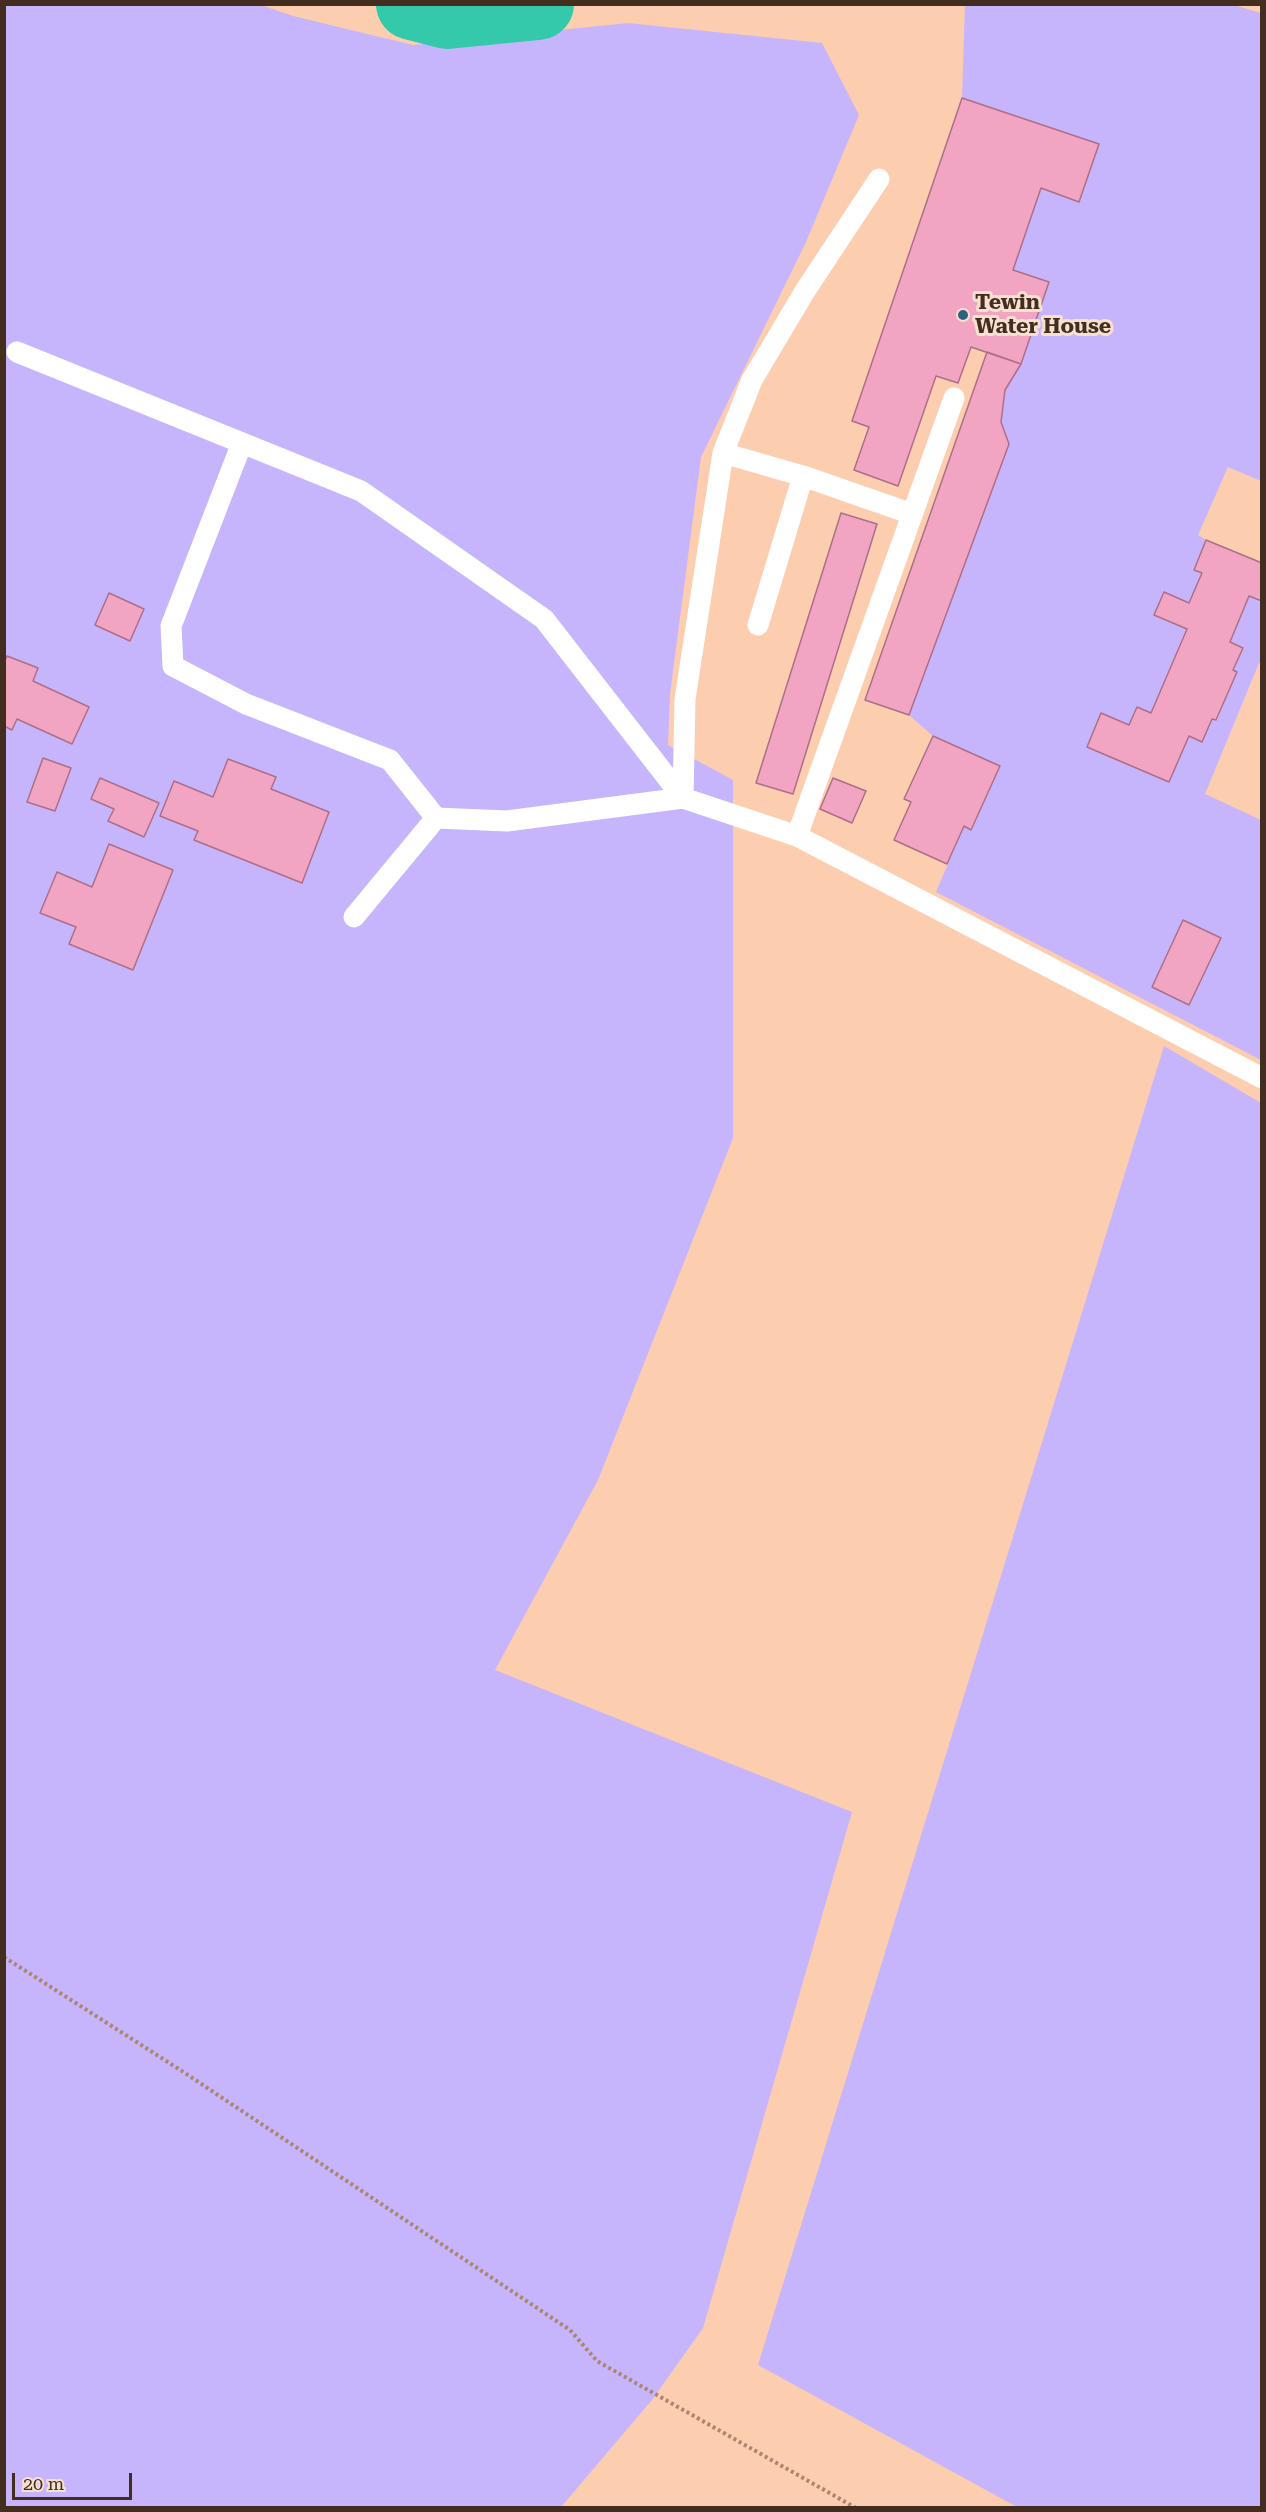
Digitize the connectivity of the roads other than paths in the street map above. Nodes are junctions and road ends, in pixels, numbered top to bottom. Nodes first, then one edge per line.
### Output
1 (879, 179) dead end
2 (17, 352) dead end
3 (954, 398) dead end
4 (242, 443) junction
5 (723, 453) junction
6 (802, 476) junction
7 (912, 514) junction
8 (758, 625) dead end
9 (683, 798) junction
10 (436, 818) junction
11 (797, 836) junction
12 (354, 917) dead end
13 (1262, 1078) edge

1 - 5 lane
2 - 4 lane
3 - 7 lane
4 - 9 lane
4 - 10 lane
5 - 6 lane
5 - 9 lane
6 - 7 lane
6 - 8 lane
7 - 11 lane
9 - 10 lane
9 - 11 lane
10 - 12 lane
11 - 13 lane

